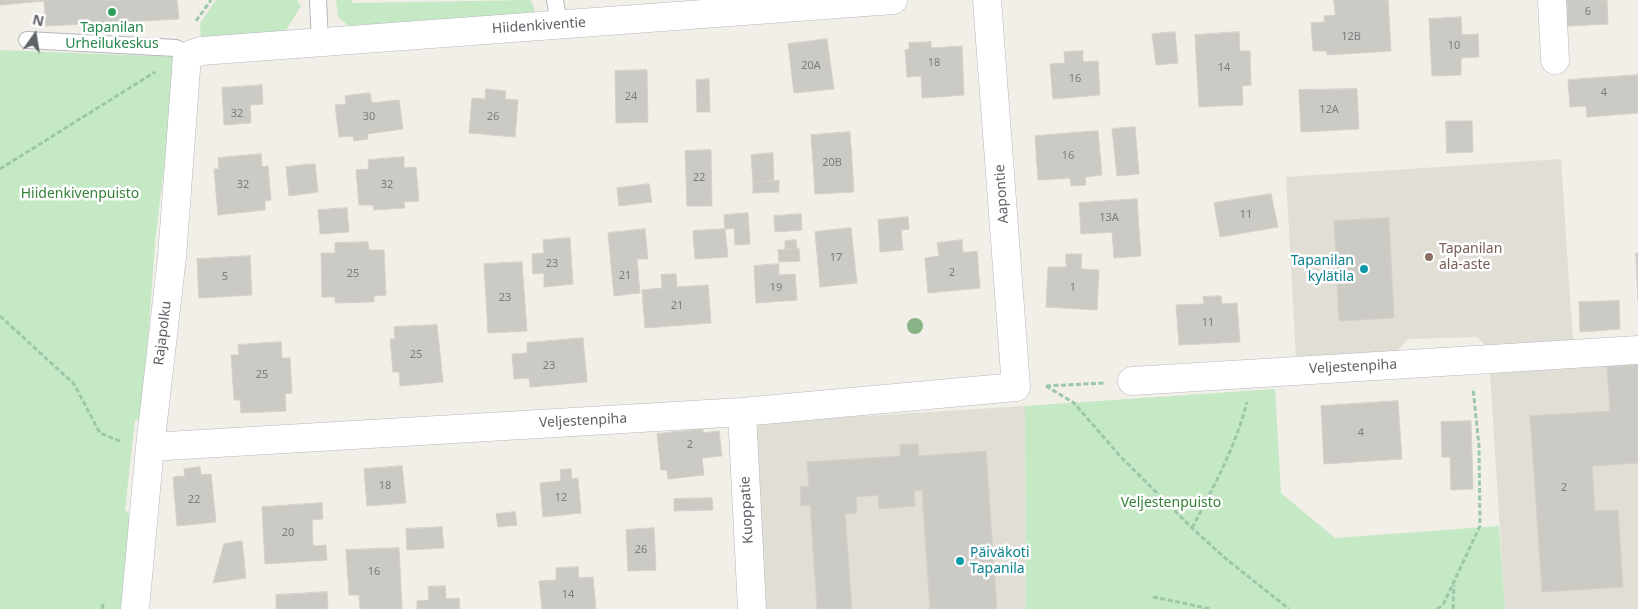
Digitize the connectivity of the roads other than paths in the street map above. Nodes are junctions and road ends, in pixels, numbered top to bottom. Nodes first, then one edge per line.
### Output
1 (318, 0) edge
2 (893, 0) edge
3 (987, 0) edge
4 (1552, 0) edge
5 (709, 6) edge
6 (557, 12) edge
7 (27, 40) dead end
8 (320, 42) junction
9 (187, 56) junction
10 (1555, 60) dead end
11 (1638, 350) edge
12 (1132, 381) road end
13 (1016, 387) joint
14 (742, 412) junction
15 (140, 446) junction
16 (135, 609) edge
17 (752, 609) edge

1 - 8 lane
2 - 5 street, Hiidenkiventie
3 - 13 street, Aapontie
4 - 10 street
5 - 6 street, Hiidenkiventie
6 - 8 street, Hiidenkiventie
7 - 9 lane
8 - 9 street, Hiidenkiventie
9 - 15 street, Rajapolku
11 - 12 street, Veljestenpiha
13 - 14 street, Veljestenpiha
14 - 15 street, Veljestenpiha
14 - 17 street, Kuoppatie
15 - 16 street, Rajapolku

